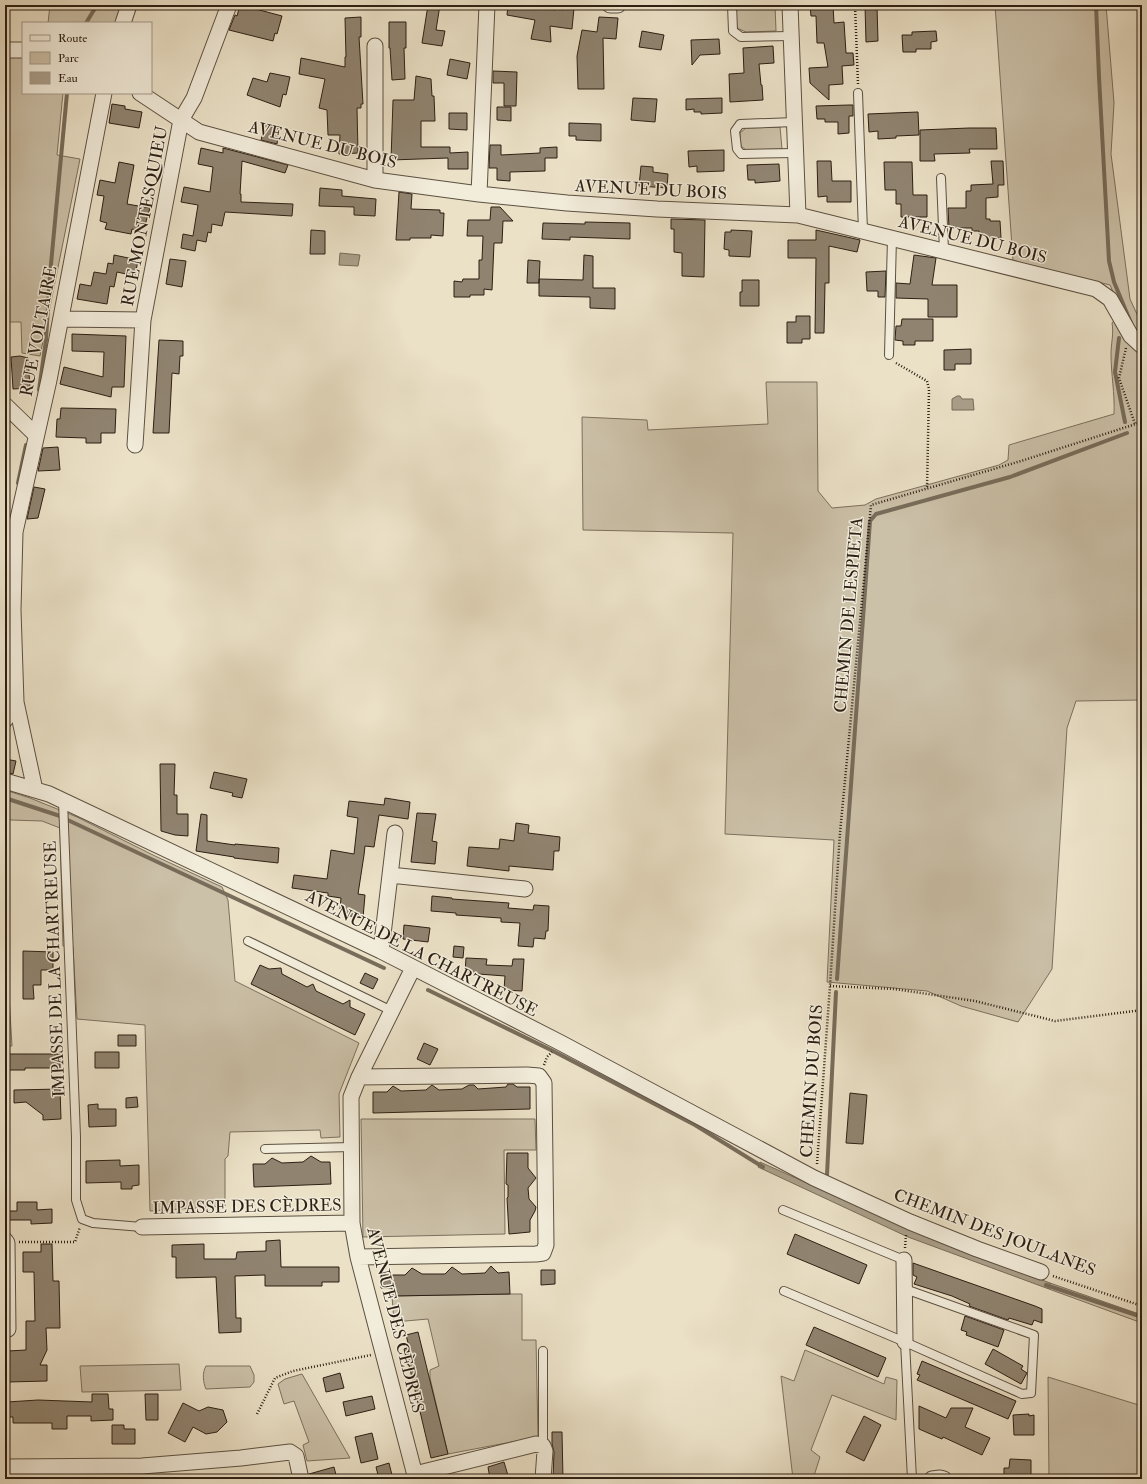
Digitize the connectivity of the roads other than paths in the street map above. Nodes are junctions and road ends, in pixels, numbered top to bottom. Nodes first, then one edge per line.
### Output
1 (129, 5) edge
2 (229, 5) edge
3 (487, 5) edge
4 (610, 5) edge
5 (618, 5) edge
6 (732, 5) edge
7 (790, 5) edge
8 (124, 22) edge
9 (791, 36) junction
10 (375, 46) dead end
11 (5, 50) edge
12 (22, 50) edge
13 (858, 93) road end
14 (104, 94) edge
15 (142, 94) edge
16 (181, 120) junction
17 (795, 122) junction
18 (796, 153) junction
19 (941, 178) dead end
20 (375, 180) junction
21 (479, 194) junction
22 (798, 215) junction
23 (864, 231) junction
24 (892, 238) junction
25 (944, 251) junction
26 (61, 319) junction
27 (144, 320) junction
28 (1137, 341) edge
29 (889, 355) road end
30 (5, 405) edge
31 (36, 435) junction
32 (136, 445) dead end
33 (16, 702) junction
34 (5, 720) edge
35 (5, 781) edge
36 (35, 790) junction
37 (63, 806) junction
38 (395, 832) dead end
39 (390, 875) junction
40 (525, 889) dead end
41 (248, 941) dead end
42 (381, 951) junction
43 (413, 968) junction
44 (392, 1011) junction
45 (359, 1077) junction
46 (352, 1147) junction
47 (265, 1149) dead end
48 (814, 1178) joint
49 (783, 1210) dead end
50 (352, 1223) junction
51 (142, 1227) joint
52 (6, 1242) edge
53 (358, 1257) junction
54 (904, 1260) joint
55 (1041, 1272) road end
56 (905, 1289) junction
57 (784, 1291) dead end
58 (5, 1329) edge
59 (906, 1342) junction
60 (543, 1351) dead end
61 (543, 1446) junction
62 (5, 1467) edge
63 (142, 1472) edge
64 (415, 1476) edge
65 (301, 1479) edge
66 (543, 1479) edge
67 (912, 1479) edge
68 (932, 1479) edge
69 (944, 1479) edge

1 - 8 street
2 - 16 street
3 - 21 street
4 - 5 street
6 - 9 lane
7 - 9 street
9 - 17 street
10 - 20 street
11 - 12 street
13 - 23 lane
14 - 26 street, RUE VOLTAIRE
15 - 16 street, AVENUE DU BOIS
16 - 20 street, AVENUE DU BOIS
16 - 27 street, RUE MONTESQUIEU
17 - 18 street
17 - 18 lane
18 - 22 street
19 - 25 lane
20 - 21 street, AVENUE DU BOIS
21 - 22 street, AVENUE DU BOIS
22 - 23 street, AVENUE DU BOIS
23 - 24 street, AVENUE DU BOIS
24 - 25 street, AVENUE DU BOIS
24 - 29 lane
25 - 28 street, AVENUE DU BOIS
26 - 27 street, RUE MONTESQUIEU
26 - 31 street, RUE VOLTAIRE
27 - 32 street, RUE MONTESQUIEU
30 - 31 street
31 - 33 street, RUE VOLTAIRE
33 - 34 street
33 - 36 street, RUE VOLTAIRE
35 - 36 street, AVENUE DE LA CHARTREUSE
36 - 37 street, AVENUE DE LA CHARTREUSE
37 - 42 street, AVENUE DE LA CHARTREUSE
37 - 51 lane, IMPASSE DE LA CHARTREUSE
38 - 39 street
39 - 40 street
39 - 42 street
41 - 44 lane
42 - 43 street, AVENUE DE LA CHARTREUSE
43 - 44 street, AVENUE DES CÈDRES
43 - 48 street, AVENUE DE LA CHARTREUSE
44 - 45 street, AVENUE DES CÈDRES
45 - 46 street, AVENUE DES CÈDRES
45 - 53 street
46 - 47 lane
46 - 50 street, AVENUE DES CÈDRES
48 - 55 street, CHEMIN DES JOULANES
49 - 54 lane
50 - 51 street, IMPASSE DES CÈDRES
50 - 53 street, AVENUE DES CÈDRES
52 - 58 street
53 - 64 street, AVENUE DES CÈDRES
54 - 56 street
56 - 59 street
56 - 59 lane
57 - 59 lane
59 - 67 lane
60 - 61 lane
61 - 64 street
61 - 66 street
62 - 63 street
63 - 65 street
68 - 69 street

